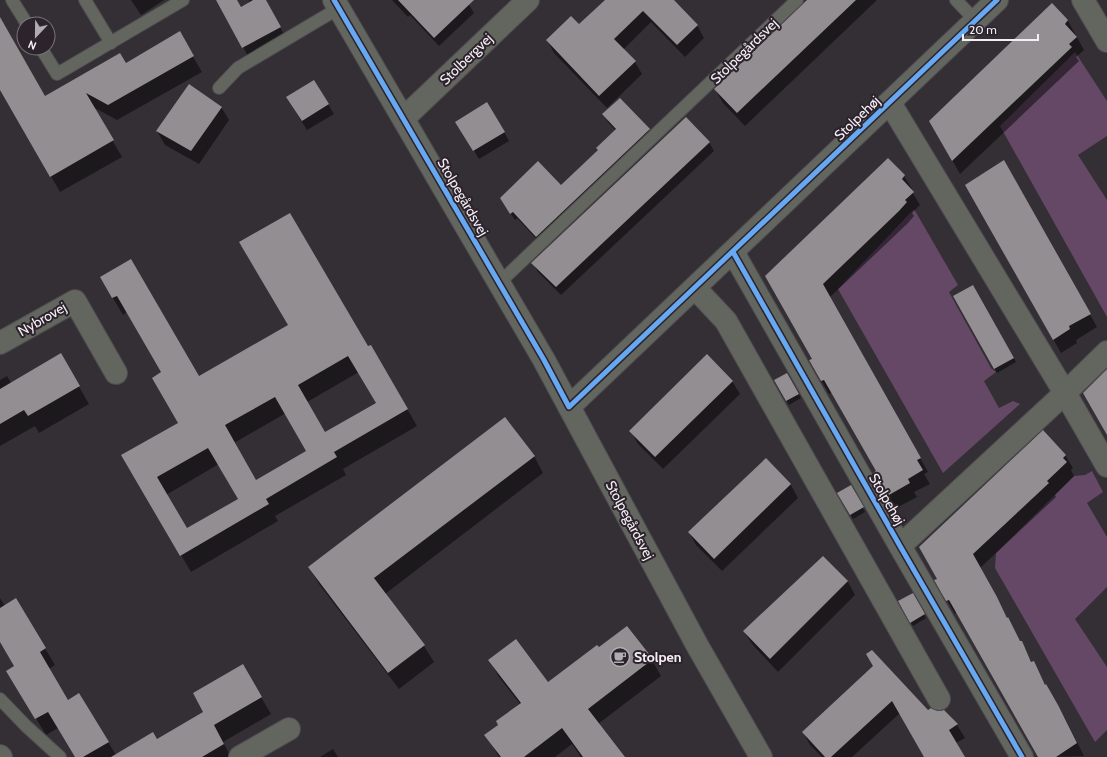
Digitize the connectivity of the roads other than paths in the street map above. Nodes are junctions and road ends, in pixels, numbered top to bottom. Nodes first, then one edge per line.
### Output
1 (12, 0) edge
2 (85, 0) edge
3 (183, 0) edge
4 (528, 0) edge
5 (797, 0) edge
6 (956, 0) edge
7 (997, 0) edge
8 (1083, 0) edge
9 (336, 4) edge
10 (22, 16) edge
11 (975, 20) junction
12 (1107, 41) edge
13 (111, 42) junction
14 (46, 56) edge
15 (218, 88) dead end
16 (890, 102) junction
17 (404, 118) junction
18 (733, 252) junction
19 (500, 283) junction
20 (695, 288) junction
21 (0, 343) edge
22 (1107, 352) edge
23 (116, 373) dead end
24 (1065, 393) junction
25 (568, 407) junction
26 (1107, 466) edge
27 (900, 546) junction
28 (0, 699) edge
29 (939, 699) dead end
30 (289, 730) dead end
31 (60, 757) edge
32 (240, 757) edge
33 (761, 757) edge
34 (1022, 757) edge

1 - 10 lane
2 - 13 lane
3 - 13 lane
4 - 17 street, Stolbergvej
5 - 19 lane, Stolpegårdsvej
6 - 11 lane
7 - 11 street, Stolpehøj
8 - 12 street
9 - 15 lane
9 - 17 street, Stolpegårdsvej
11 - 16 street, Stolpehøj
13 - 14 lane
16 - 18 street, Stolpehøj
16 - 24 street, Stolpehøj
17 - 19 street, Stolpegårdsvej
18 - 20 street, Stolpehøj
18 - 27 street, Stolpehøj
19 - 25 street, Stolpegårdsvej
20 - 25 street, Stolpehøj
20 - 29 street
21 - 23 street, Nybrovej
22 - 24 street, Stolpehøj
24 - 26 street, Stolpehøj
24 - 27 street, Stolpehøj
25 - 33 street, Stolpegårdsvej
27 - 34 street, Stolpehøj
28 - 31 lane
30 - 32 street

